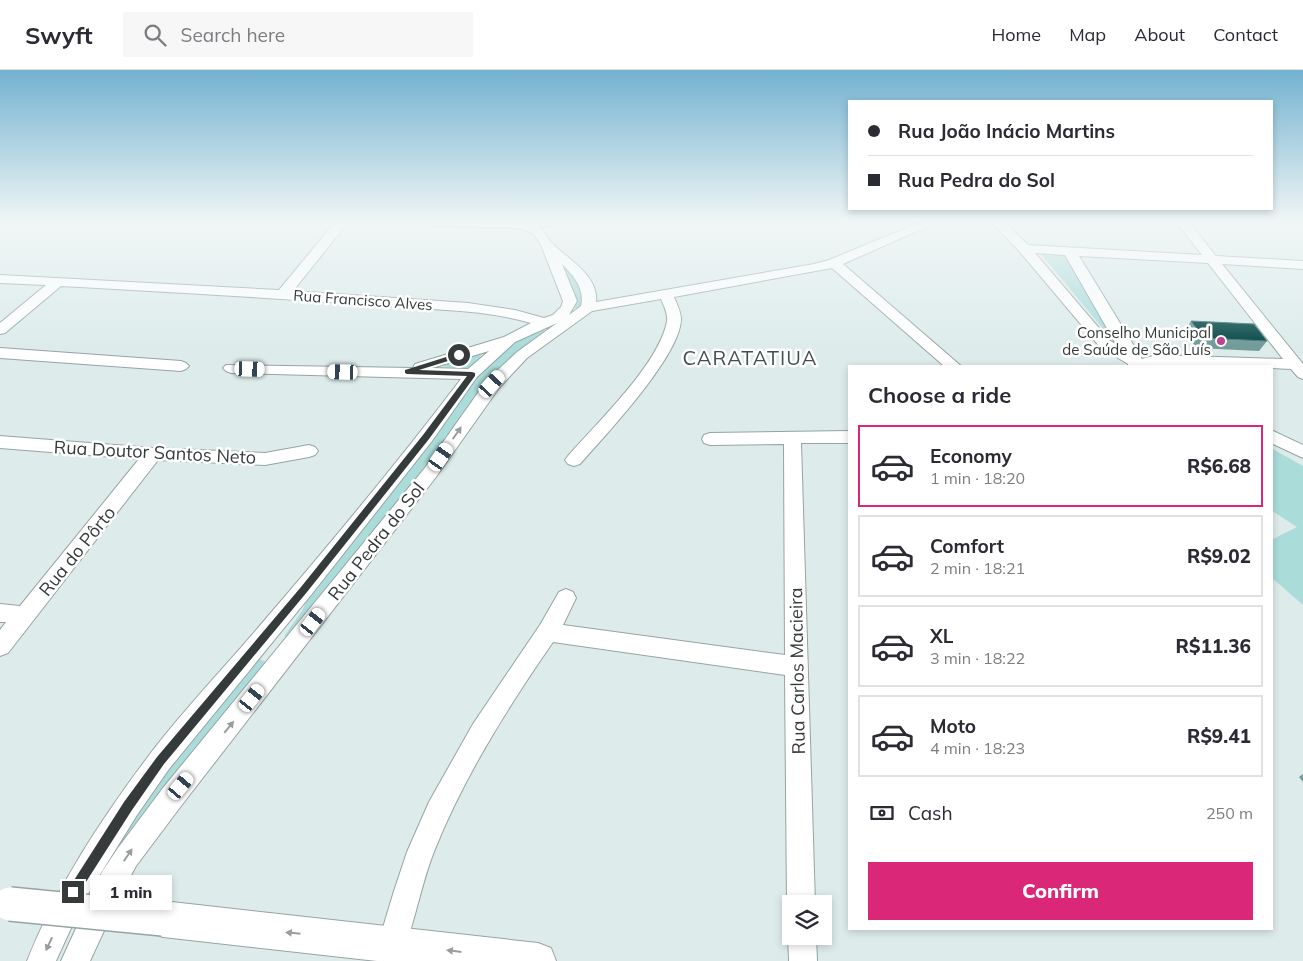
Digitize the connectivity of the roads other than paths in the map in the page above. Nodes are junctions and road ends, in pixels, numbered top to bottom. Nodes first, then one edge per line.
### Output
1 (309, 263) edge
2 (554, 263) edge
3 (568, 263) edge
4 (834, 263) joint
5 (1036, 263) edge
6 (1076, 263) edge
7 (1214, 263) edge
8 (1258, 263) edge
9 (1303, 266) edge
10 (0, 279) edge
11 (58, 283) junction
12 (283, 294) junction
13 (666, 295) junction
14 (588, 308) junction
15 (559, 320) junction
16 (0, 330) edge
17 (510, 338) junction
18 (0, 353) edge
19 (952, 365) edge
20 (1137, 365) edge
21 (1138, 365) edge
22 (1142, 365) edge
23 (1235, 365) edge
24 (181, 366) dead end
25 (1273, 367) edge
26 (231, 368) dead end
27 (1299, 369) edge
28 (407, 372) junction
29 (472, 374) junction
30 (1273, 435) edge
31 (1273, 435) edge
32 (848, 437) edge
33 (792, 438) junction
34 (710, 439) dead end
35 (7, 443) edge
36 (1303, 446) edge
37 (309, 451) dead end
38 (1303, 452) edge
39 (154, 454) junction
40 (0, 457) edge
41 (574, 460) dead end
42 (566, 598) dead end
43 (293, 603) junction
44 (0, 613) edge
45 (25, 615) junction
46 (548, 632) junction
47 (0, 646) edge
48 (289, 652) junction
49 (797, 667) junction
50 (801, 895) edge
51 (5, 903) edge
52 (392, 944) junction
53 (802, 945) edge
54 (41, 961) edge
55 (75, 961) edge
56 (538, 961) edge
57 (802, 961) edge

1 - 12 street
2 - 15 street
3 - 14 street
4 - 13 street
4 - 19 street
5 - 20 street
6 - 21 street
7 - 27 street
8 - 9 street
10 - 11 street, Rua Francisco Alves
11 - 12 street, Rua Francisco Alves
11 - 16 street
12 - 15 street, Rua Francisco Alves
13 - 14 street
13 - 41 street
14 - 15 street, Rua Pedra do Sol
15 - 17 street, Rua Pedra do Sol
48 -> 15 street, Rua Pedra do Sol
17 - 28 street
17 - 29 street, Rua Pedra do Sol
18 - 24 street
22 - 23 street
25 - 27 street
26 - 28 street
28 - 29 street
29 - 43 street, Rua Pedra do Sol
30 - 36 street
31 - 38 street
32 - 33 street
33 - 34 street
33 - 49 street, Rua Carlos Macieira
35 - 39 street, Rua Doutor Santos Neto
35 - 40 street
37 - 39 street, Rua Doutor Santos Neto
39 - 45 street, Rua do Pôrto
42 - 46 street
43 - 48 street
43 -> 54 street, Rua Pedra do Sol
44 - 45 street
45 - 47 street, Rua do Pôrto
46 - 49 street
46 - 52 street
55 -> 48 street, Rua Pedra do Sol
49 - 50 street, Rua Carlos Macieira
52 -> 51 main road, bridge
56 -> 52 main road
53 - 57 street

